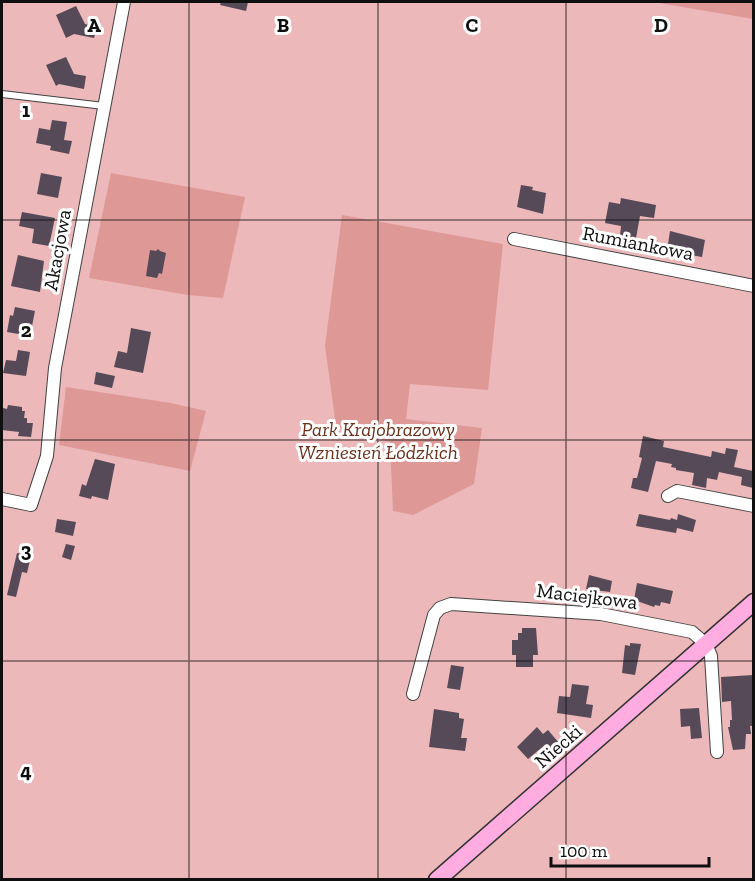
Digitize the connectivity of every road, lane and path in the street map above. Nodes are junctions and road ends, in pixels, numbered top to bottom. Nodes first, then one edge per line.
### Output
1 (124, 2) edge
2 (2, 94) edge
3 (104, 106) junction
4 (514, 239) dead end
5 (753, 286) edge
6 (668, 496) dead end
7 (2, 499) edge
8 (753, 506) edge
9 (753, 602) edge
10 (706, 644) junction
11 (413, 694) dead end
12 (717, 752) dead end
13 (437, 879) edge

1 - 3 street, Akacjowa
2 - 3 lane
3 - 7 street, Akacjowa
4 - 5 street, Rumiankowa
6 - 8 street
9 - 10 street, Niecki
10 - 11 street, Maciejkowa
10 - 12 street
10 - 13 street, Niecki

